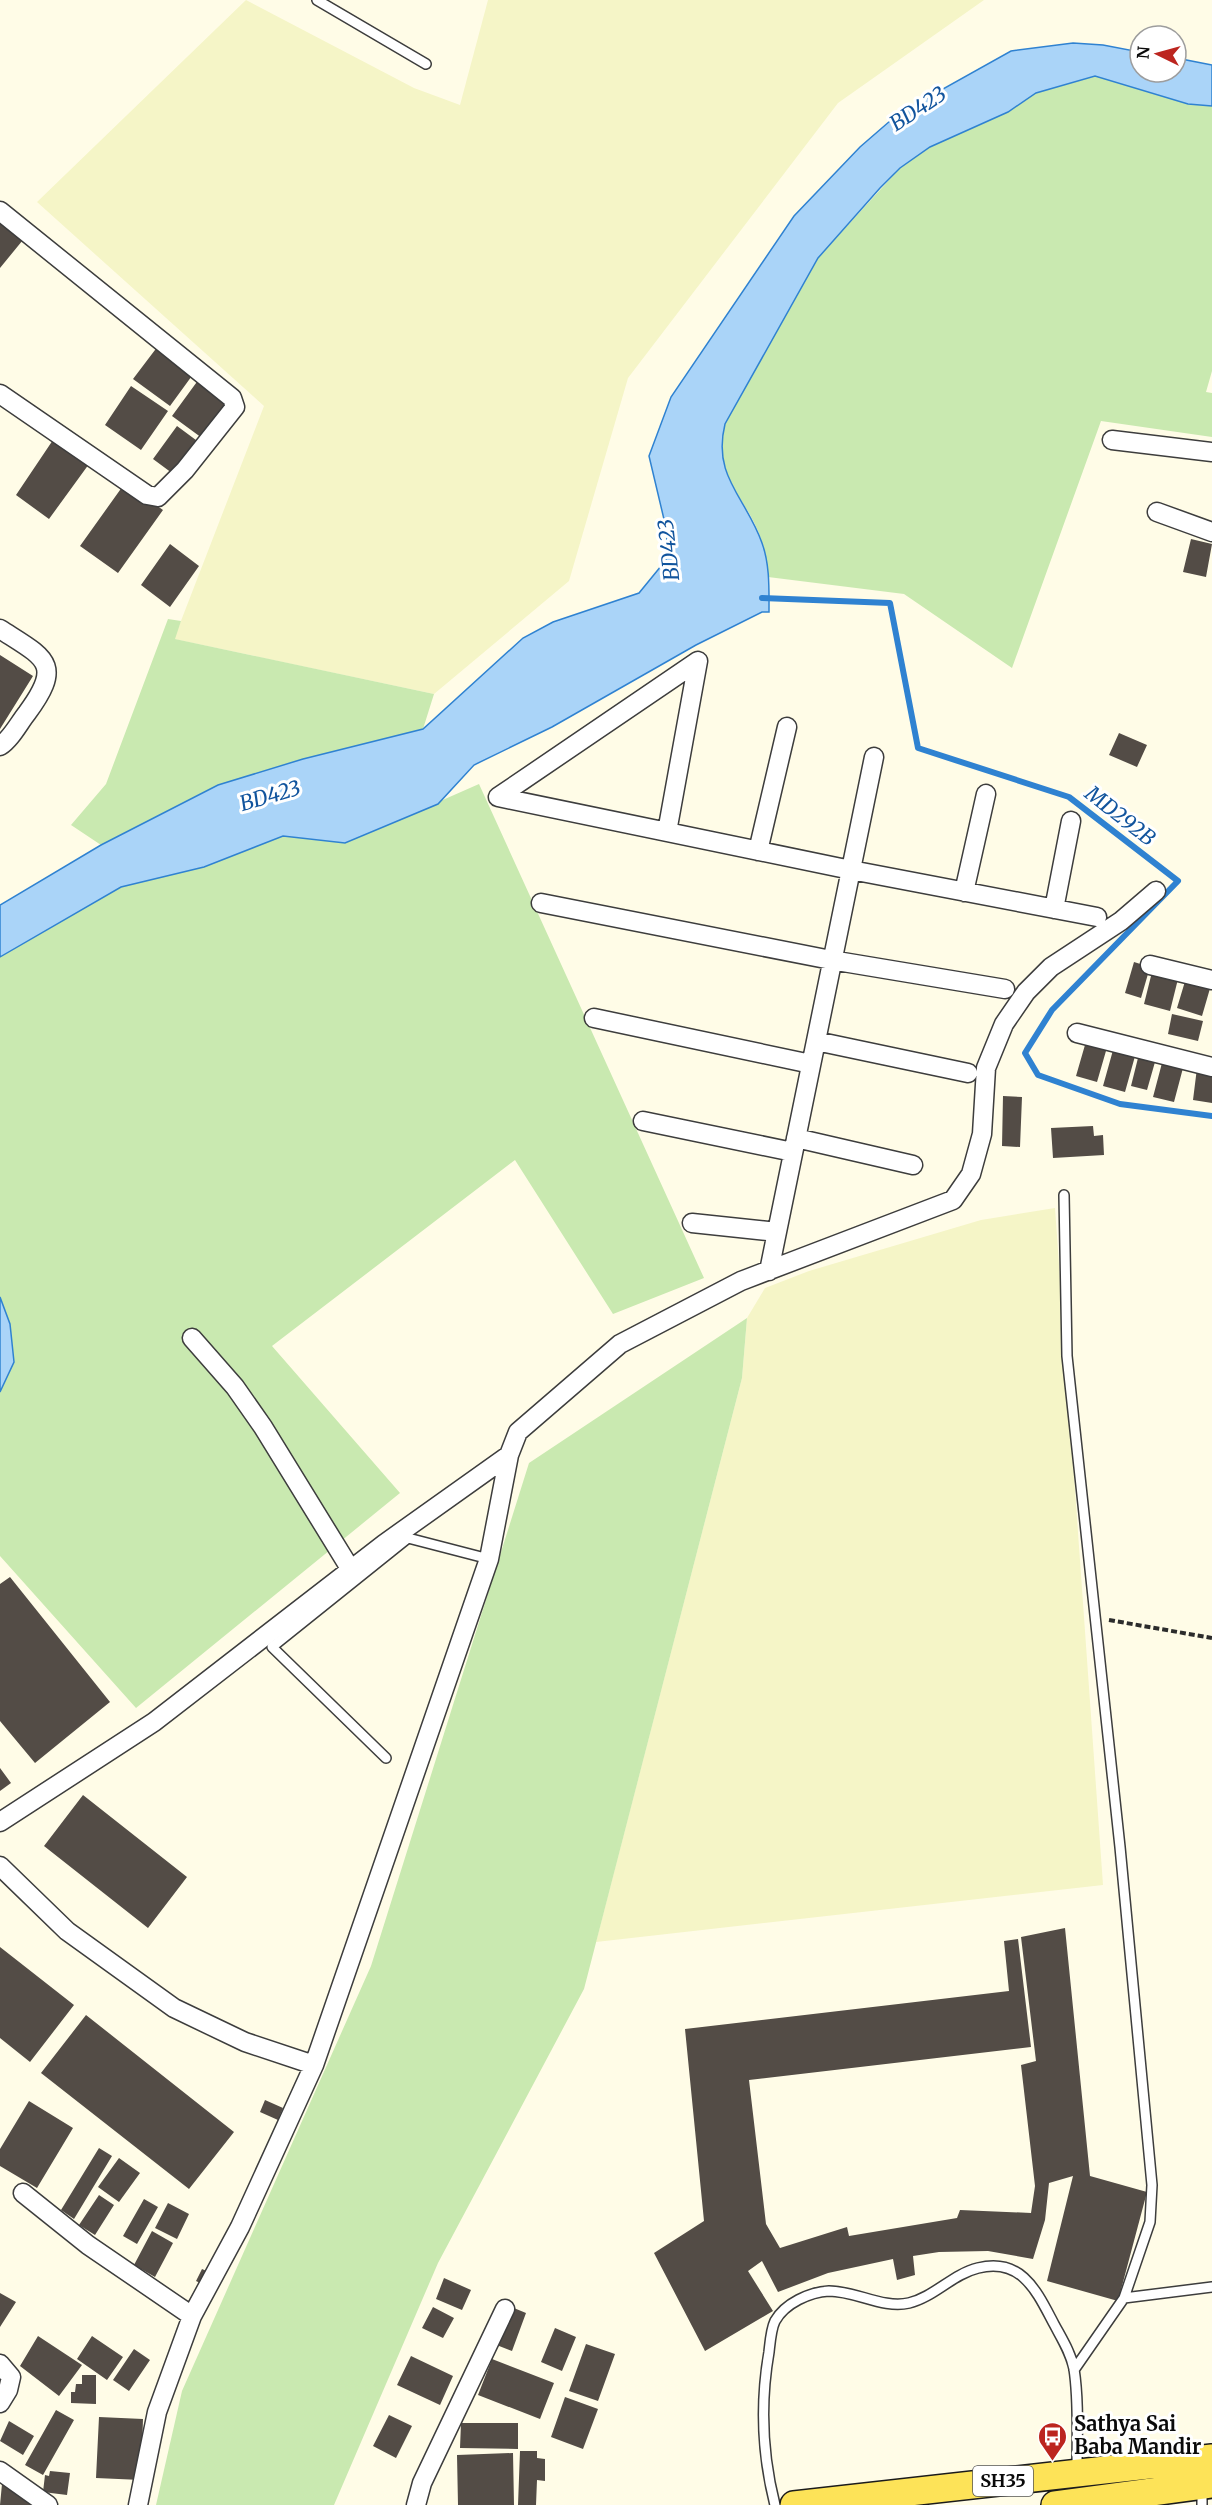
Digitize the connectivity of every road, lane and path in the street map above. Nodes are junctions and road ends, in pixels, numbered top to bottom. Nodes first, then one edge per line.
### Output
1 (317, 0) edge
2 (426, 64) dead end
3 (0, 211) edge
4 (0, 394) edge
5 (1112, 440) dead end
6 (1212, 452) edge
7 (1156, 512) dead end
8 (1212, 532) edge
9 (0, 629) edge
10 (787, 727) dead end
11 (0, 746) edge
12 (874, 757) dead end
13 (986, 794) dead end
14 (1071, 821) dead end
15 (667, 832) junction
16 (758, 851) junction
17 (851, 870) junction
18 (1156, 891) dead end
19 (964, 892) junction
20 (541, 903) dead end
21 (1054, 909) junction
22 (1097, 917) dead end
23 (831, 960) junction
24 (1150, 965) dead end
25 (1212, 980) edge
26 (1005, 989) dead end
27 (594, 1018) dead end
28 (1077, 1033) dead end
29 (816, 1041) junction
30 (811, 1064) junction
31 (1212, 1067) edge
32 (968, 1073) dead end
33 (643, 1121) dead end
34 (795, 1145) junction
35 (913, 1165) dead end
36 (1064, 1195) dead end
37 (692, 1223) dead end
38 (777, 1232) junction
39 (769, 1271) junction
40 (192, 1338) dead end
41 (509, 1455) junction
42 (489, 1559) junction
43 (351, 1570) junction
44 (302, 1615) junction
45 (1095, 1618) junction
46 (1212, 1638) edge
47 (386, 1758) dead end
48 (0, 1822) edge
49 (0, 1866) edge
50 (314, 2065) junction
51 (23, 2193) dead end
52 (1212, 2287) edge
53 (1124, 2298) junction
54 (505, 2309) dead end
55 (192, 2316) junction
56 (0, 2364) edge
57 (1074, 2370) junction
58 (0, 2403) edge
59 (1212, 2458) edge
60 (0, 2471) edge
61 (1077, 2472) junction
62 (1206, 2492) edge
63 (835, 2503) edge
64 (48, 2505) edge
65 (138, 2505) edge
66 (416, 2505) edge
67 (775, 2505) edge
68 (794, 2505) edge
69 (1055, 2505) edge

1 - 2 lane
3 - 4 street
5 - 6 street
7 - 8 street
9 - 11 street
10 - 16 street
12 - 17 street
13 - 19 street
14 - 21 street
15 - 15 street
15 - 16 street
16 - 17 street
17 - 19 street
17 - 23 street
18 - 39 street
19 - 21 street
20 - 23 street
21 - 22 street
23 - 26 street
23 - 29 street
24 - 25 street
27 - 30 street
28 - 31 street
29 - 30 street
29 - 32 street
30 - 34 street
33 - 34 street
34 - 35 street
34 - 38 street
36 - 45 lane
37 - 38 street
38 - 39 street
39 - 41 street
40 - 43 street
41 - 42 street
41 - 43 street
42 - 44 lane
42 - 50 street
43 - 44 street
44 - 47 lane
44 - 48 street
45 - 46 path
45 - 53 lane
49 - 50 street
50 - 55 street
51 - 55 street
52 - 53 lane
53 - 57 lane
54 - 66 street
55 - 65 street
56 - 58 street
57 - 61 lane
57 - 67 lane
59 - 61 main road, SH35
60 - 64 street
61 - 63 main road, SH35
62 - 69 main road, SH35
63 - 68 main road, SH35

